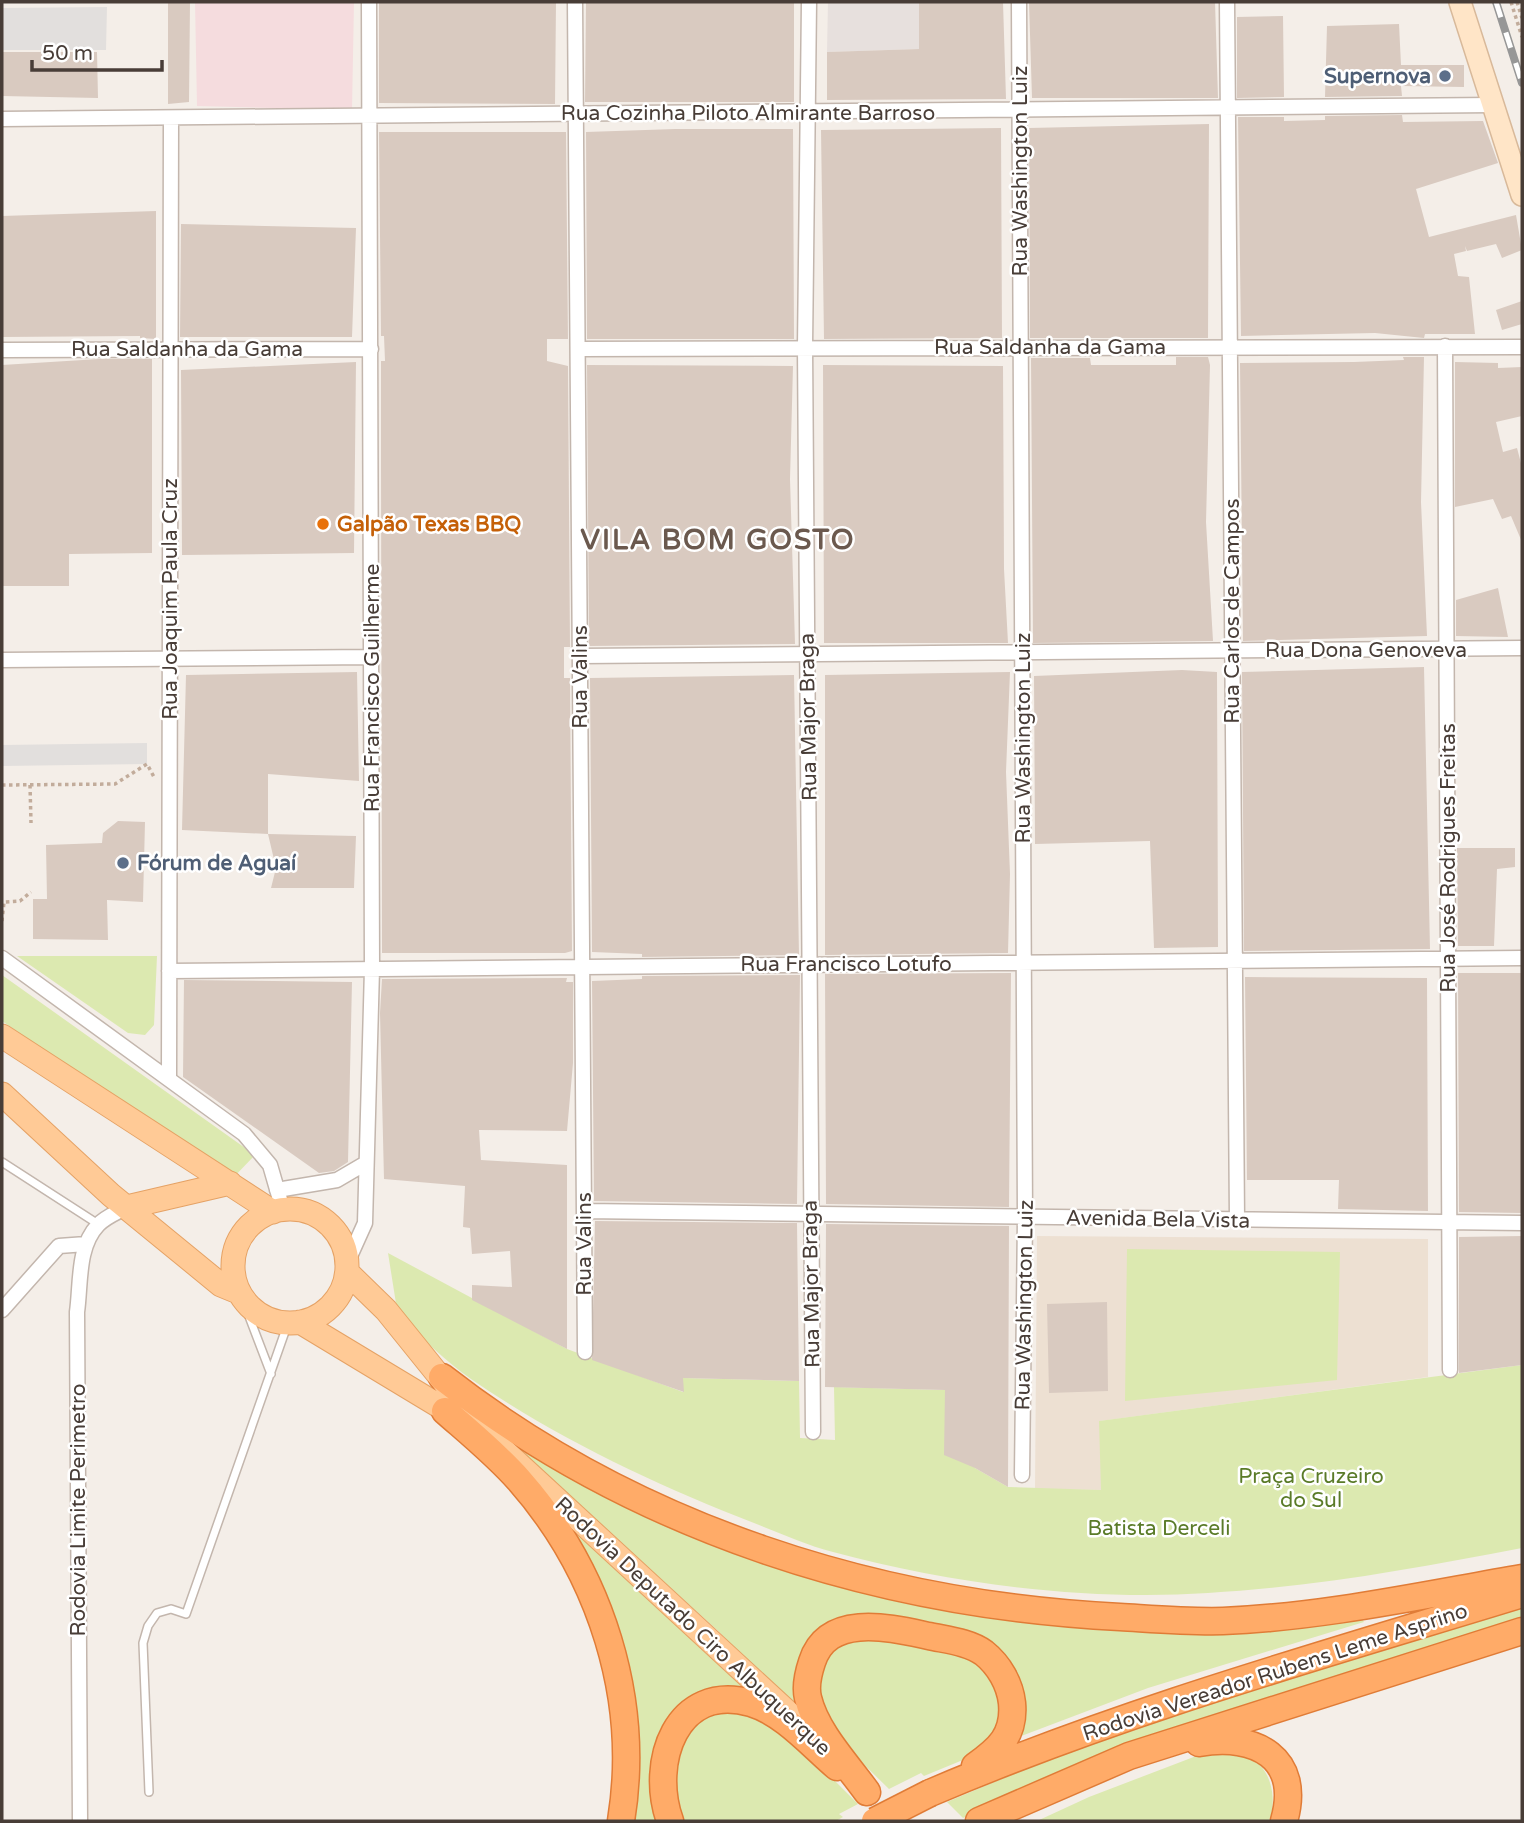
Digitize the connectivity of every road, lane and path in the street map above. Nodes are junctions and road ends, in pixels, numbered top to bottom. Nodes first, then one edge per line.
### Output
1 (369, 2) edge
2 (575, 2) edge
3 (808, 2) edge
4 (1019, 2) edge
5 (1227, 2) edge
6 (1460, 2) edge
7 (1511, 2) edge
8 (1517, 2) edge
9 (1522, 18) edge
10 (1522, 37) edge
11 (1494, 105) junction
12 (1228, 108) junction
13 (1020, 110) junction
14 (808, 112) junction
15 (576, 114) junction
16 (370, 116) junction
17 (171, 118) junction
18 (2, 119) edge
19 (1522, 195) edge
20 (1445, 346) junction
21 (805, 347) junction
22 (1021, 347) junction
23 (1230, 347) junction
24 (1522, 347) edge
25 (578, 348) junction
26 (171, 349) junction
27 (371, 349) junction
28 (2, 350) edge
29 (1447, 649) junction
30 (1522, 649) edge
31 (1232, 651) junction
32 (1023, 652) junction
33 (807, 654) junction
34 (580, 656) junction
35 (372, 657) junction
36 (170, 659) junction
37 (2, 660) edge
38 (155, 778) dead end
39 (2, 785) edge
40 (30, 785) junction
41 (31, 823) dead end
42 (31, 892) dead end
43 (2, 921) edge
44 (2, 958) edge
45 (1522, 958) edge
46 (1448, 959) junction
47 (1235, 961) junction
48 (1024, 962) junction
49 (811, 963) junction
50 (582, 967) junction
51 (372, 969) junction
52 (169, 971) junction
53 (2, 1036) edge
54 (169, 1079) junction
55 (2, 1094) edge
56 (2, 1162) edge
57 (366, 1163) junction
58 (230, 1183) junction
59 (278, 1204) junction
60 (127, 1207) junction
61 (584, 1211) junction
62 (810, 1215) junction
63 (1026, 1217) junction
64 (1237, 1220) junction
65 (1450, 1222) junction
66 (1522, 1223) edge
67 (98, 1224) junction
68 (86, 1244) junction
69 (347, 1268) junction
70 (240, 1295) junction
71 (2, 1310) edge
72 (294, 1323) junction
73 (585, 1352) dead end
74 (1451, 1370) dead end
75 (272, 1375) junction
76 (442, 1377) junction
77 (445, 1410) junction
78 (813, 1432) dead end
79 (486, 1434) junction
80 (1022, 1475) dead end
81 (1522, 1578) edge
82 (1522, 1594) edge
83 (1522, 1631) edge
84 (1129, 1756) junction
85 (938, 1790) junction
86 (149, 1792) dead end
87 (867, 1792) junction
88 (80, 1821) edge
89 (621, 1821) edge
90 (670, 1821) edge
91 (876, 1821) edge
92 (895, 1821) edge
93 (979, 1821) edge
94 (1284, 1821) edge

1 - 16 street, Rua Francisco Guilherme
2 - 15 street, Rua Valins
3 - 14 street, Rua Major Braga
4 - 13 street, Rua Washington Luiz
5 - 12 street, Rua Carlos de Campos
6 - 11 main road
7 - 10 path
8 - 9 path
11 - 12 street, Rua Cozinha Piloto Almirante Barroso
11 - 19 main road
12 - 13 street, Rua Cozinha Piloto Almirante Barroso
12 - 23 street, Rua Carlos de Campos
13 - 14 street, Rua Cozinha Piloto Almirante Barroso
13 - 22 street, Rua Washington Luiz
14 - 15 street, Rua Cozinha Piloto Almirante Barroso
14 - 21 street, Rua Major Braga
15 - 16 street, Rua Cozinha Piloto Almirante Barroso
15 - 25 street, Rua Valins
16 - 17 street, Rua Cozinha Piloto Almirante Barroso
16 - 27 street, Rua Francisco Guilherme
17 - 18 street, Rua Cozinha Piloto Almirante Barroso
17 - 26 street, Rua Joaquim Paula Cruz
20 - 23 street, Rua Saldanha da Gama
20 - 24 street, Rua Saldanha da Gama
20 - 29 street, Rua José Rodrigues Freitas
21 - 22 street, Rua Saldanha da Gama
21 - 25 street, Rua Saldanha da Gama
21 - 33 street, Rua Major Braga
22 - 23 street, Rua Saldanha da Gama
22 - 32 street, Rua Washington Luiz
23 - 31 street, Rua Carlos de Campos
25 - 34 street, Rua Valins
26 - 27 street, Rua Saldanha da Gama
26 - 28 street, Rua Saldanha da Gama
26 - 36 street, Rua Joaquim Paula Cruz
27 - 35 street, Rua Francisco Guilherme
29 - 30 street, Rua Dona Genoveva
29 - 31 street, Rua Dona Genoveva
29 - 46 street, Rua José Rodrigues Freitas
31 - 32 street, Rua Dona Genoveva
31 - 47 street, Rua Carlos de Campos
32 - 33 street, Rua Dona Genoveva
32 - 48 street, Rua Washington Luiz
33 - 34 street, Rua Dona Genoveva
33 - 49 street, Rua Major Braga
34 - 50 street, Rua Valins
35 - 36 street
35 - 51 street, Rua Francisco Guilherme
36 - 37 street
36 - 52 street, Rua Joaquim Paula Cruz
38 - 40 path
39 - 40 path
40 - 41 path
42 - 43 path
44 - 54 street
45 - 46 street, Rua Francisco Lotufo
46 - 47 street, Rua Francisco Lotufo
46 - 65 street, Rua José Rodrigues Freitas
47 - 48 street, Rua Francisco Lotufo
47 - 64 street, Rua Carlos de Campos
48 - 49 street, Rua Francisco Lotufo
48 - 63 street, Rua Washington Luiz
49 - 50 street, Rua Francisco Lotufo
49 - 62 street, Rua Major Braga
50 - 51 street, Rua Francisco Lotufo
50 - 61 street, Rua Valins
51 - 52 street, Rua Francisco Lotufo
51 - 57 street, Rua Francisco Guilherme
52 - 54 street, Rua Joaquim Paula Cruz
53 - 58 main road
54 - 59 street
55 - 60 main road
56 - 67 lane
57 - 59 street
57 - 69 street, Rua Francisco Guilherme
58 - 59 main road
58 - 60 main road
59 - 69 main road
59 - 70 main road
60 - 67 street
60 - 70 main road
61 - 62 street, Avenida Bela Vista
61 - 73 street, Rua Valins
62 - 63 street, Avenida Bela Vista
62 - 78 street, Rua Major Braga
63 - 64 street, Avenida Bela Vista
63 - 80 street, Rua Washington Luiz
64 - 65 street, Avenida Bela Vista
65 - 66 street, Avenida Bela Vista
65 - 74 street, Rua José Rodrigues Freitas
67 - 68 street
68 - 71 street
68 - 88 street, Rodovia Limite Perimetro
69 - 72 main road
69 - 76 main road, Rodovia Deputado Ciro Albuquerque
70 - 72 main road
70 - 75 lane
72 - 75 lane
72 - 77 main road, Rodovia Deputado Ciro Albuquerque
75 - 86 lane
76 - 79 main road, Rodovia Deputado Ciro Albuquerque
76 - 81 highway
77 - 79 main road, Rodovia Deputado Ciro Albuquerque
77 - 89 highway
79 - 87 main road, Rodovia Deputado Ciro Albuquerque
82 - 85 highway, Rodovia Vereador Rubens Leme Asprino
83 - 84 highway, Rodovia Vereador Rubens Leme Asprino
84 - 93 highway, Rodovia Vereador Rubens Leme Asprino
84 - 94 highway
85 - 87 highway
85 - 91 highway, Rodovia Vereador Rubens Leme Asprino, bridge
87 - 90 highway
87 - 92 main road, Rodovia Deputado Ciro Albuquerque

